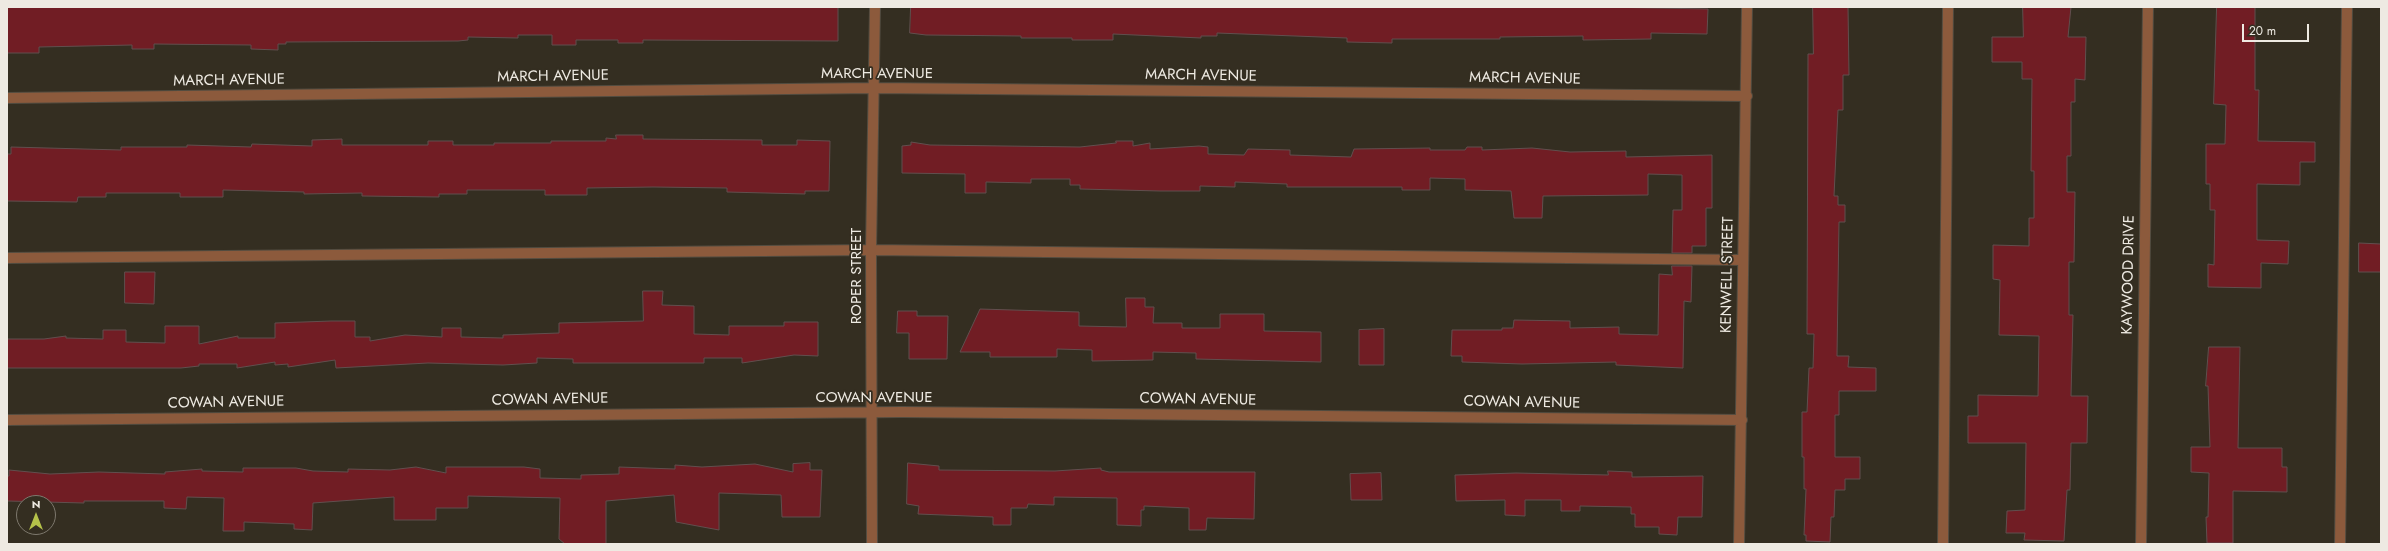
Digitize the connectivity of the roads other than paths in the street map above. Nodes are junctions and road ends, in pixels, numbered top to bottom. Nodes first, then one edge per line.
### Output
1 (875, 7) edge
2 (1747, 7) edge
3 (1948, 7) edge
4 (2148, 7) edge
5 (2347, 7) edge
6 (874, 88) junction
7 (1747, 96) junction
8 (7, 98) edge
9 (871, 250) junction
10 (7, 258) edge
11 (1743, 260) junction
12 (873, 413) junction
13 (7, 420) edge
14 (1742, 420) junction
15 (872, 544) edge
16 (1739, 544) edge
17 (1943, 544) edge
18 (2141, 544) edge
19 (2340, 544) edge

1 - 6 street, ROPER STREET
2 - 7 street, KENWELL STREET
3 - 17 street
4 - 18 street, KAYWOOD DRIVE
5 - 19 street
6 - 7 street, MARCH AVENUE
6 - 8 street, MARCH AVENUE
6 - 9 street, ROPER STREET
7 - 11 street, KENWELL STREET
9 - 10 street
9 - 11 street
9 - 12 street, ROPER STREET
11 - 14 street, KENWELL STREET
12 - 13 street, COWAN AVENUE
12 - 14 street, COWAN AVENUE
12 - 15 street, ROPER STREET
14 - 16 street, KENWELL STREET

